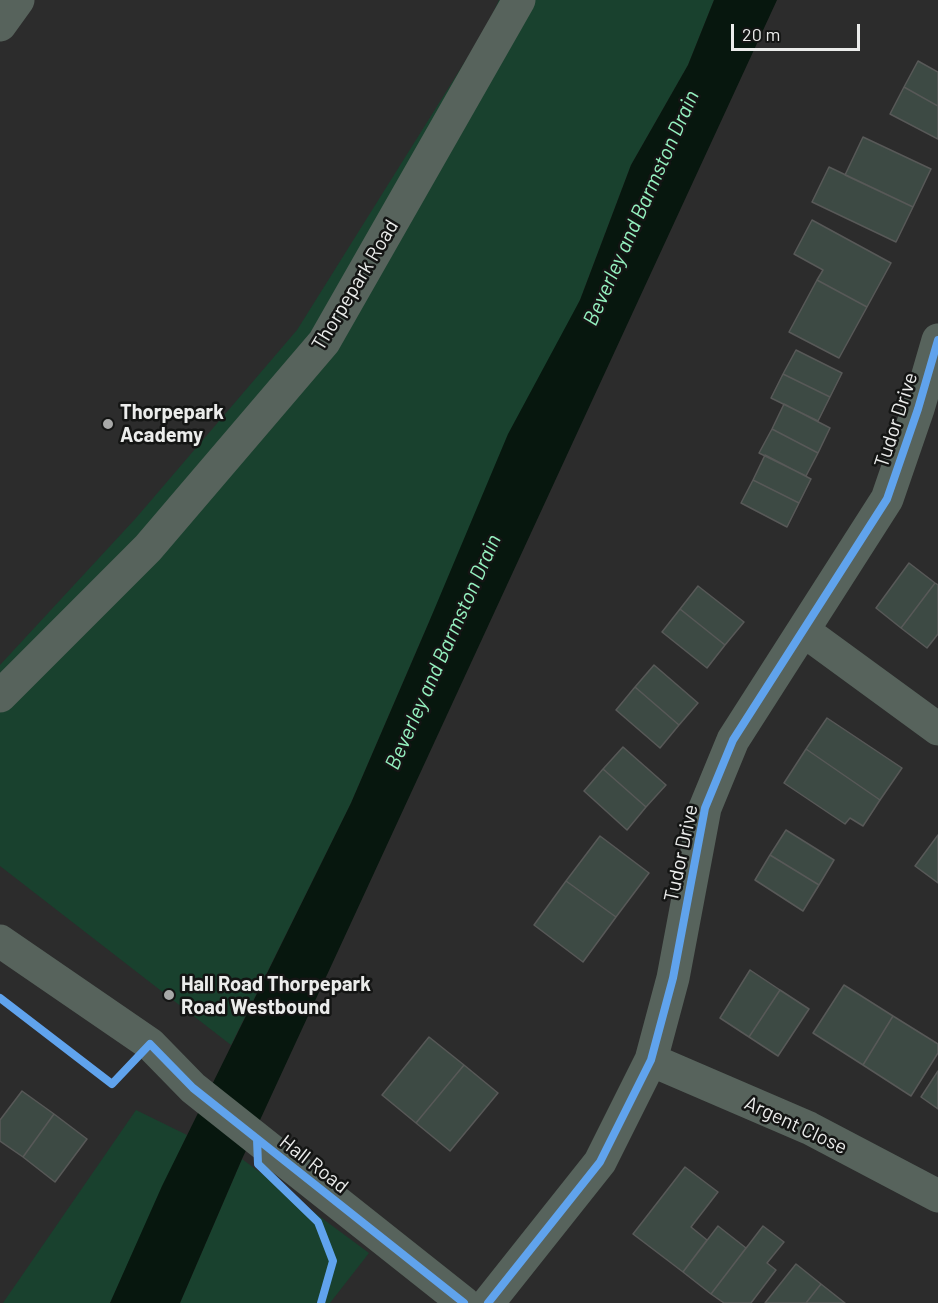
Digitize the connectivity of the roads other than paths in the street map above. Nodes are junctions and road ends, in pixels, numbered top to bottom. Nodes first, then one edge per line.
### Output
1 (18, 0) edge
2 (519, 0) edge
3 (0, 25) edge
4 (938, 340) edge
5 (804, 631) junction
6 (0, 696) edge
7 (938, 729) edge
8 (0, 941) edge
9 (651, 1060) junction
10 (938, 1196) edge
11 (464, 1303) edge
12 (488, 1303) edge

1 - 3 street
2 - 6 street, Thorpepark Road
4 - 5 street, Tudor Drive
5 - 7 street
5 - 9 street, Tudor Drive
8 - 11 street, Hall Road
9 - 10 street, Argent Close
9 - 12 street, Tudor Drive

